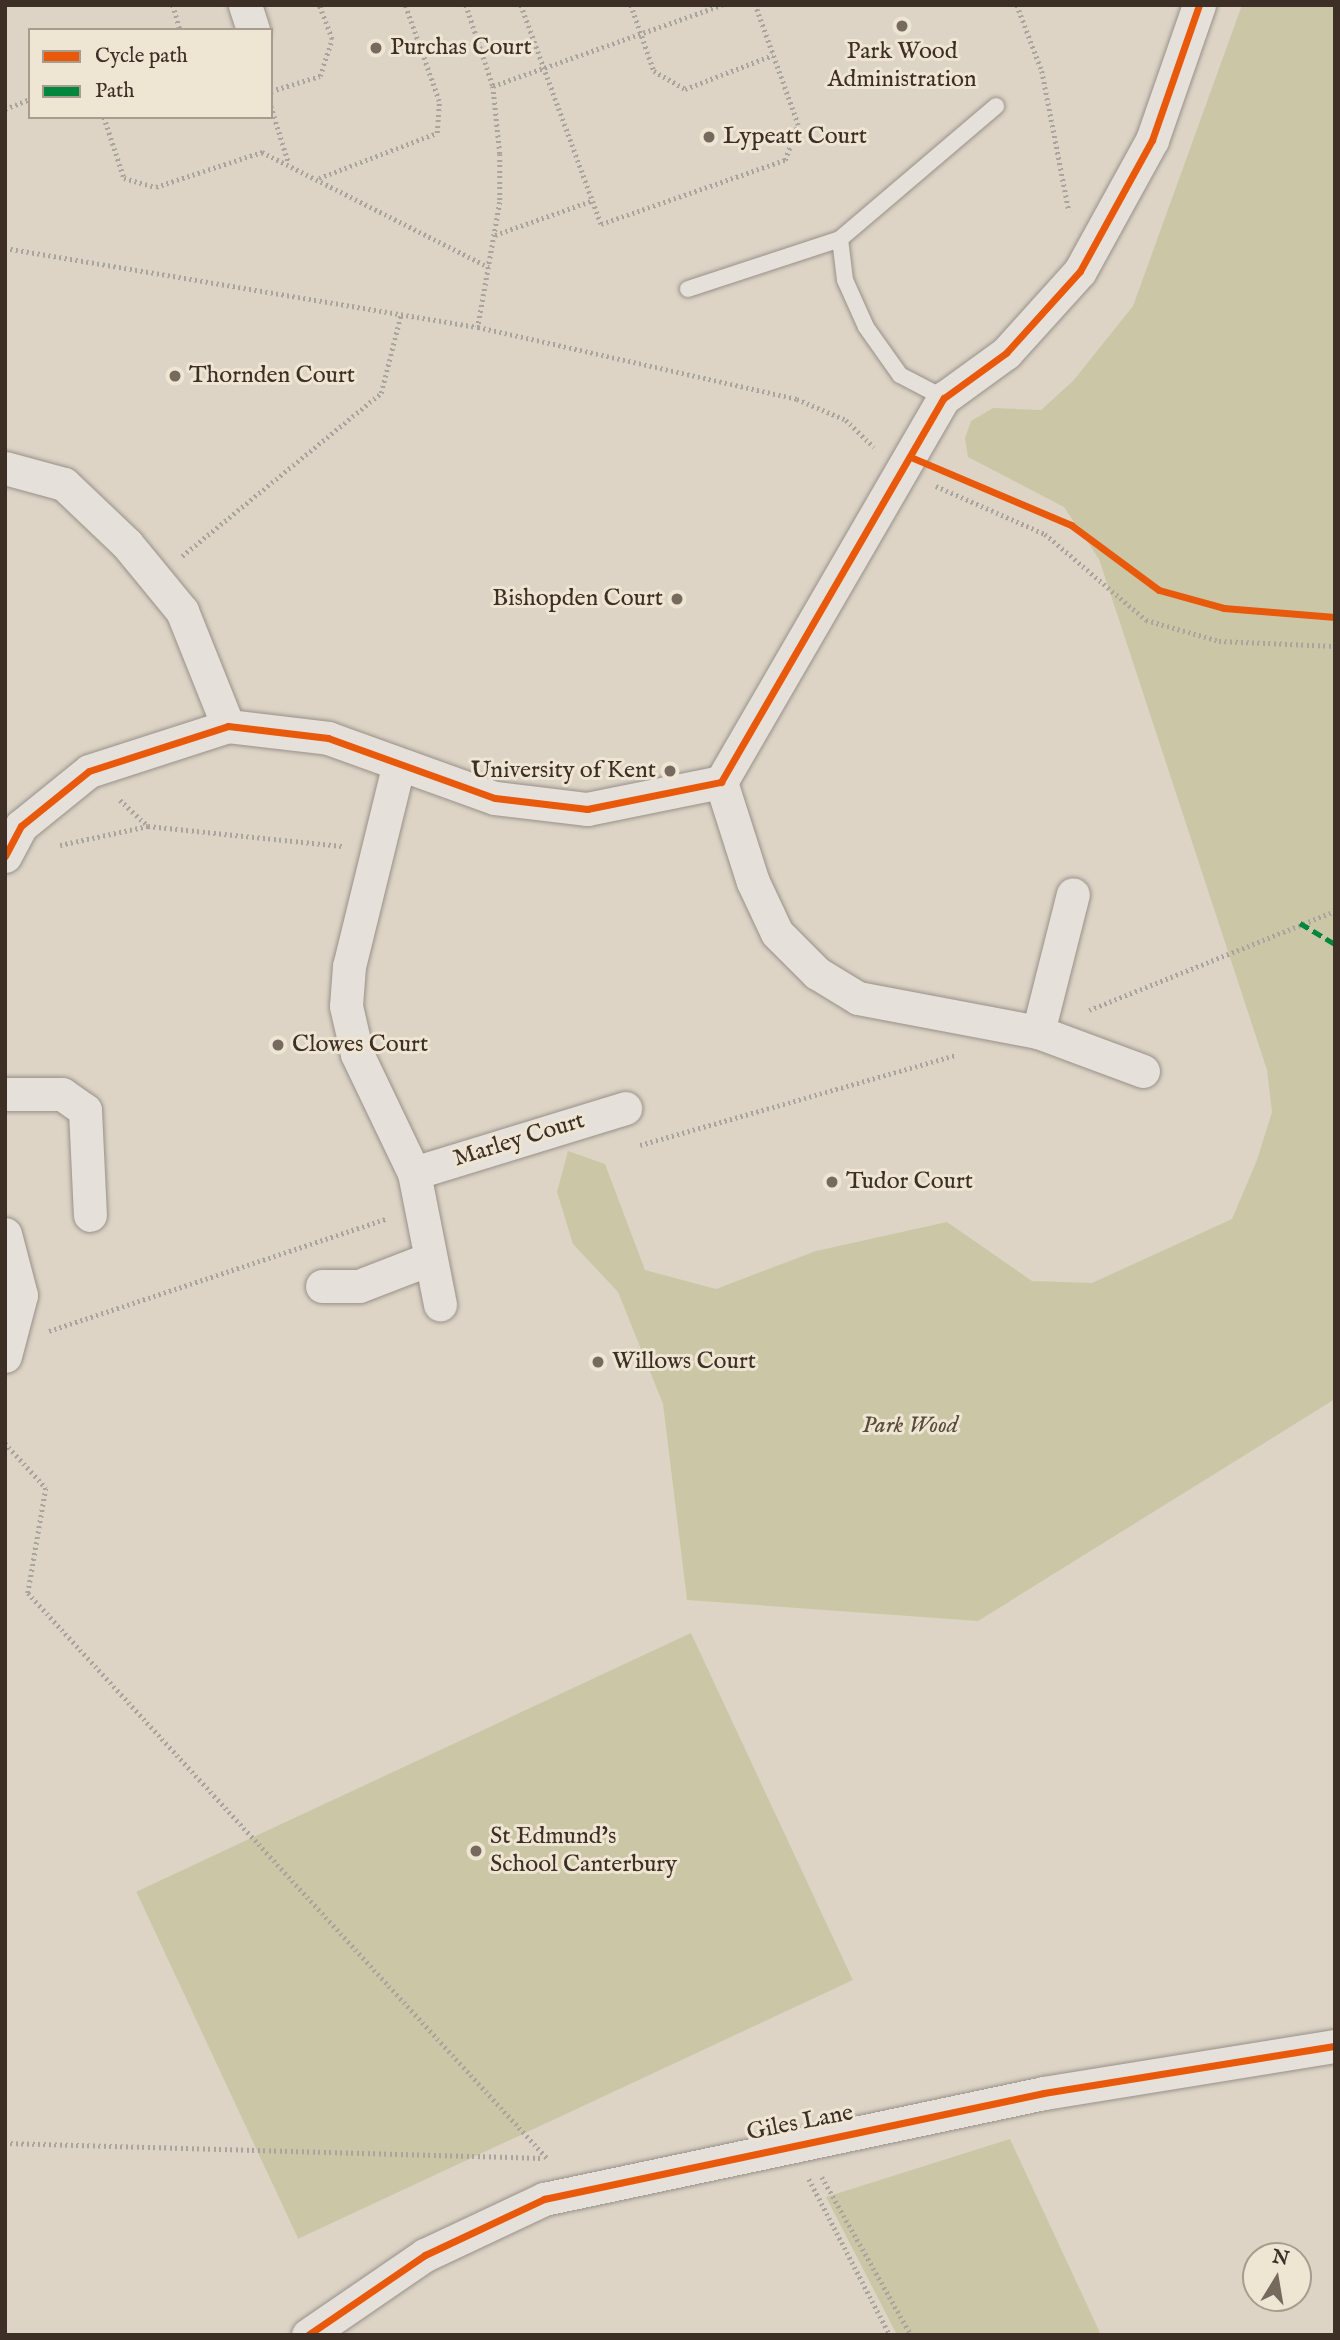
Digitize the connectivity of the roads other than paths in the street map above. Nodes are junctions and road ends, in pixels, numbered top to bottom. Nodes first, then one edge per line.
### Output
1 (245, 5) edge
2 (1199, 5) edge
3 (252, 28) edge
4 (996, 106) dead end
5 (841, 239) junction
6 (688, 289) dead end
7 (944, 398) junction
8 (5, 468) edge
9 (228, 726) junction
10 (398, 767) junction
11 (721, 782) junction
12 (5, 856) edge
13 (1073, 894) dead end
14 (1038, 1031) junction
15 (1143, 1071) dead end
16 (5, 1094) edge
17 (625, 1108) dead end
18 (414, 1173) junction
19 (90, 1215) dead end
20 (5, 1234) edge
21 (429, 1259) junction
22 (322, 1286) dead end
23 (440, 1304) dead end
24 (9, 1350) edge
25 (1335, 2046) edge
26 (308, 2335) edge

1 - 3 street
2 - 7 street
4 - 5 lane
5 - 6 lane
5 - 7 lane
7 - 11 street
8 - 9 street
9 - 10 street
9 - 12 street
10 - 11 street
10 - 18 street
11 - 14 street
13 - 14 street
14 - 15 street
16 - 19 street
17 - 18 street, Marley Court
18 - 21 street
20 - 24 street
21 - 22 street
21 - 23 street
25 - 26 street, Giles Lane

